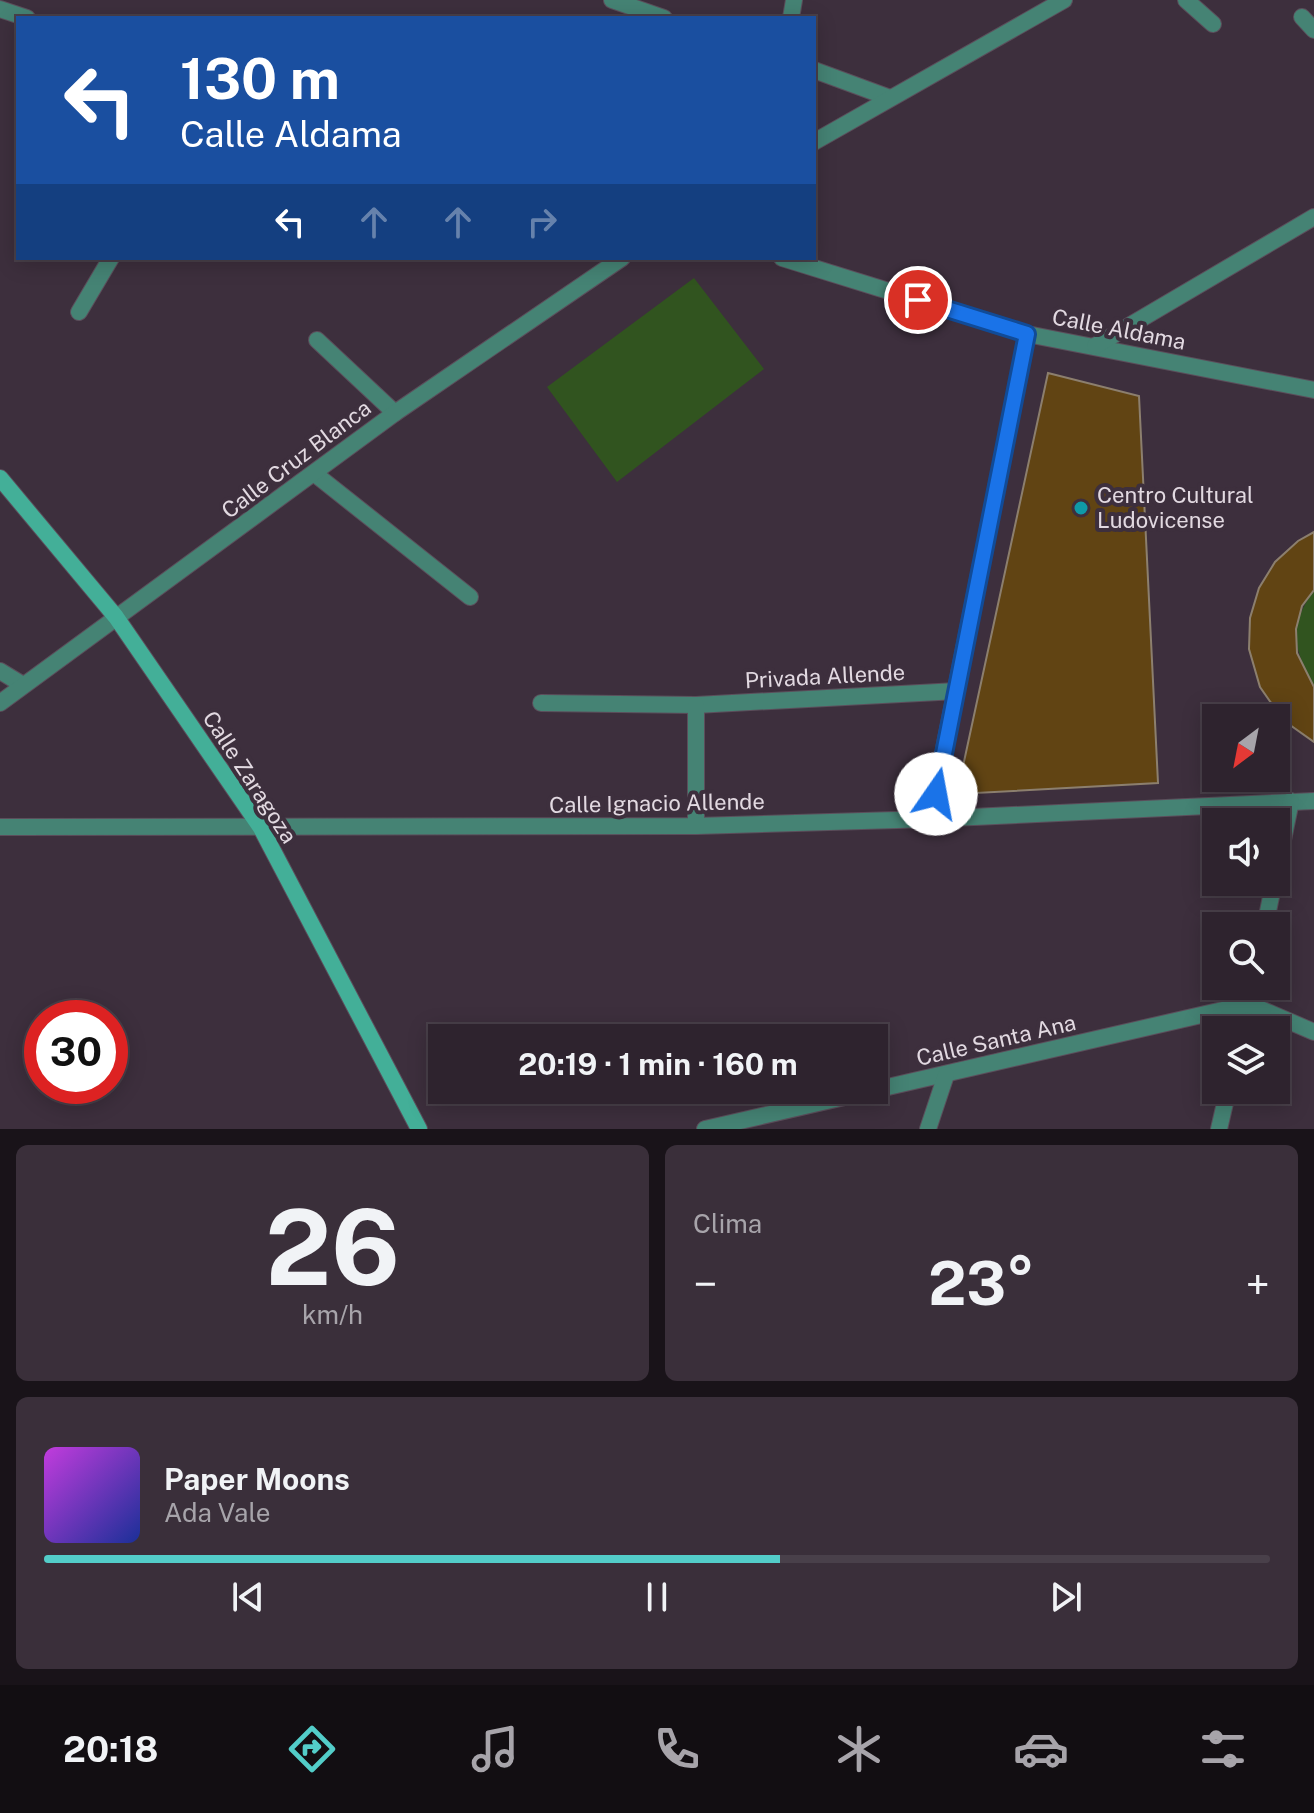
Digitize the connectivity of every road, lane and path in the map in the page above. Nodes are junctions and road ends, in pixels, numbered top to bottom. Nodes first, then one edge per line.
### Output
1 (612, 0) edge
2 (1064, 0) edge
3 (1186, 0) edge
4 (0, 9) edge
5 (21, 16) edge
6 (658, 16) edge
7 (1213, 24) dead end
8 (816, 71) edge
9 (890, 98) junction
10 (816, 141) edge
11 (1312, 220) edge
12 (110, 260) edge
13 (619, 260) edge
14 (788, 260) edge
15 (79, 312) dead end
16 (1027, 334) junction
17 (317, 340) dead end
18 (1095, 346) junction
19 (1314, 390) edge
20 (395, 413) junction
21 (315, 474) junction
22 (0, 478) edge
23 (470, 597) dead end
24 (116, 617) junction
25 (0, 671) edge
26 (23, 685) junction
27 (957, 691) junction
28 (0, 703) edge
29 (541, 703) dead end
30 (696, 705) junction
31 (1291, 801) junction
32 (1314, 801) edge
33 (1290, 808) edge
34 (930, 819) junction
35 (696, 826) junction
36 (0, 827) edge
37 (261, 828) junction
38 (1250, 1000) edge
39 (1249, 1004) junction
40 (1246, 1016) edge
41 (1314, 1032) edge
42 (946, 1075) junction
43 (1225, 1104) edge
44 (419, 1129) edge
45 (705, 1129) edge
46 (928, 1129) edge
47 (1219, 1129) edge

1 - 6 street
2 - 9 street
3 - 7 street
4 - 5 street
8 - 9 street
9 - 10 street
11 - 18 street
12 - 15 street
13 - 20 street, Calle Cruz Blanca
14 - 16 street, Calle Aldama
16 - 18 street, Calle Aldama
16 - 27 street
17 - 20 street
18 - 19 street, Calle Aldama
20 - 21 street, Calle Cruz Blanca
21 - 23 street
21 - 24 street, Calle Cruz Blanca
22 - 24 street, Calle Zaragoza
24 - 26 street, Calle Cruz Blanca
24 - 37 street, Calle Zaragoza
25 - 26 street
26 - 28 street, Calle Cruz Blanca
27 - 30 street, Privada Allende
27 - 34 street
29 - 30 street, Privada Allende
30 - 35 street
31 - 32 street, Calle Ignacio Allende
31 - 33 street
31 - 34 street, Calle Ignacio Allende
34 - 35 street, Calle Ignacio Allende
35 - 37 street, Calle Ignacio Allende
36 - 37 street, Calle Ignacio Allende
37 - 44 street, Calle Zaragoza
38 - 39 street
39 - 40 street
39 - 41 street
39 - 42 street, Calle Santa Ana
42 - 45 street, Calle Santa Ana
42 - 46 street
43 - 47 street

